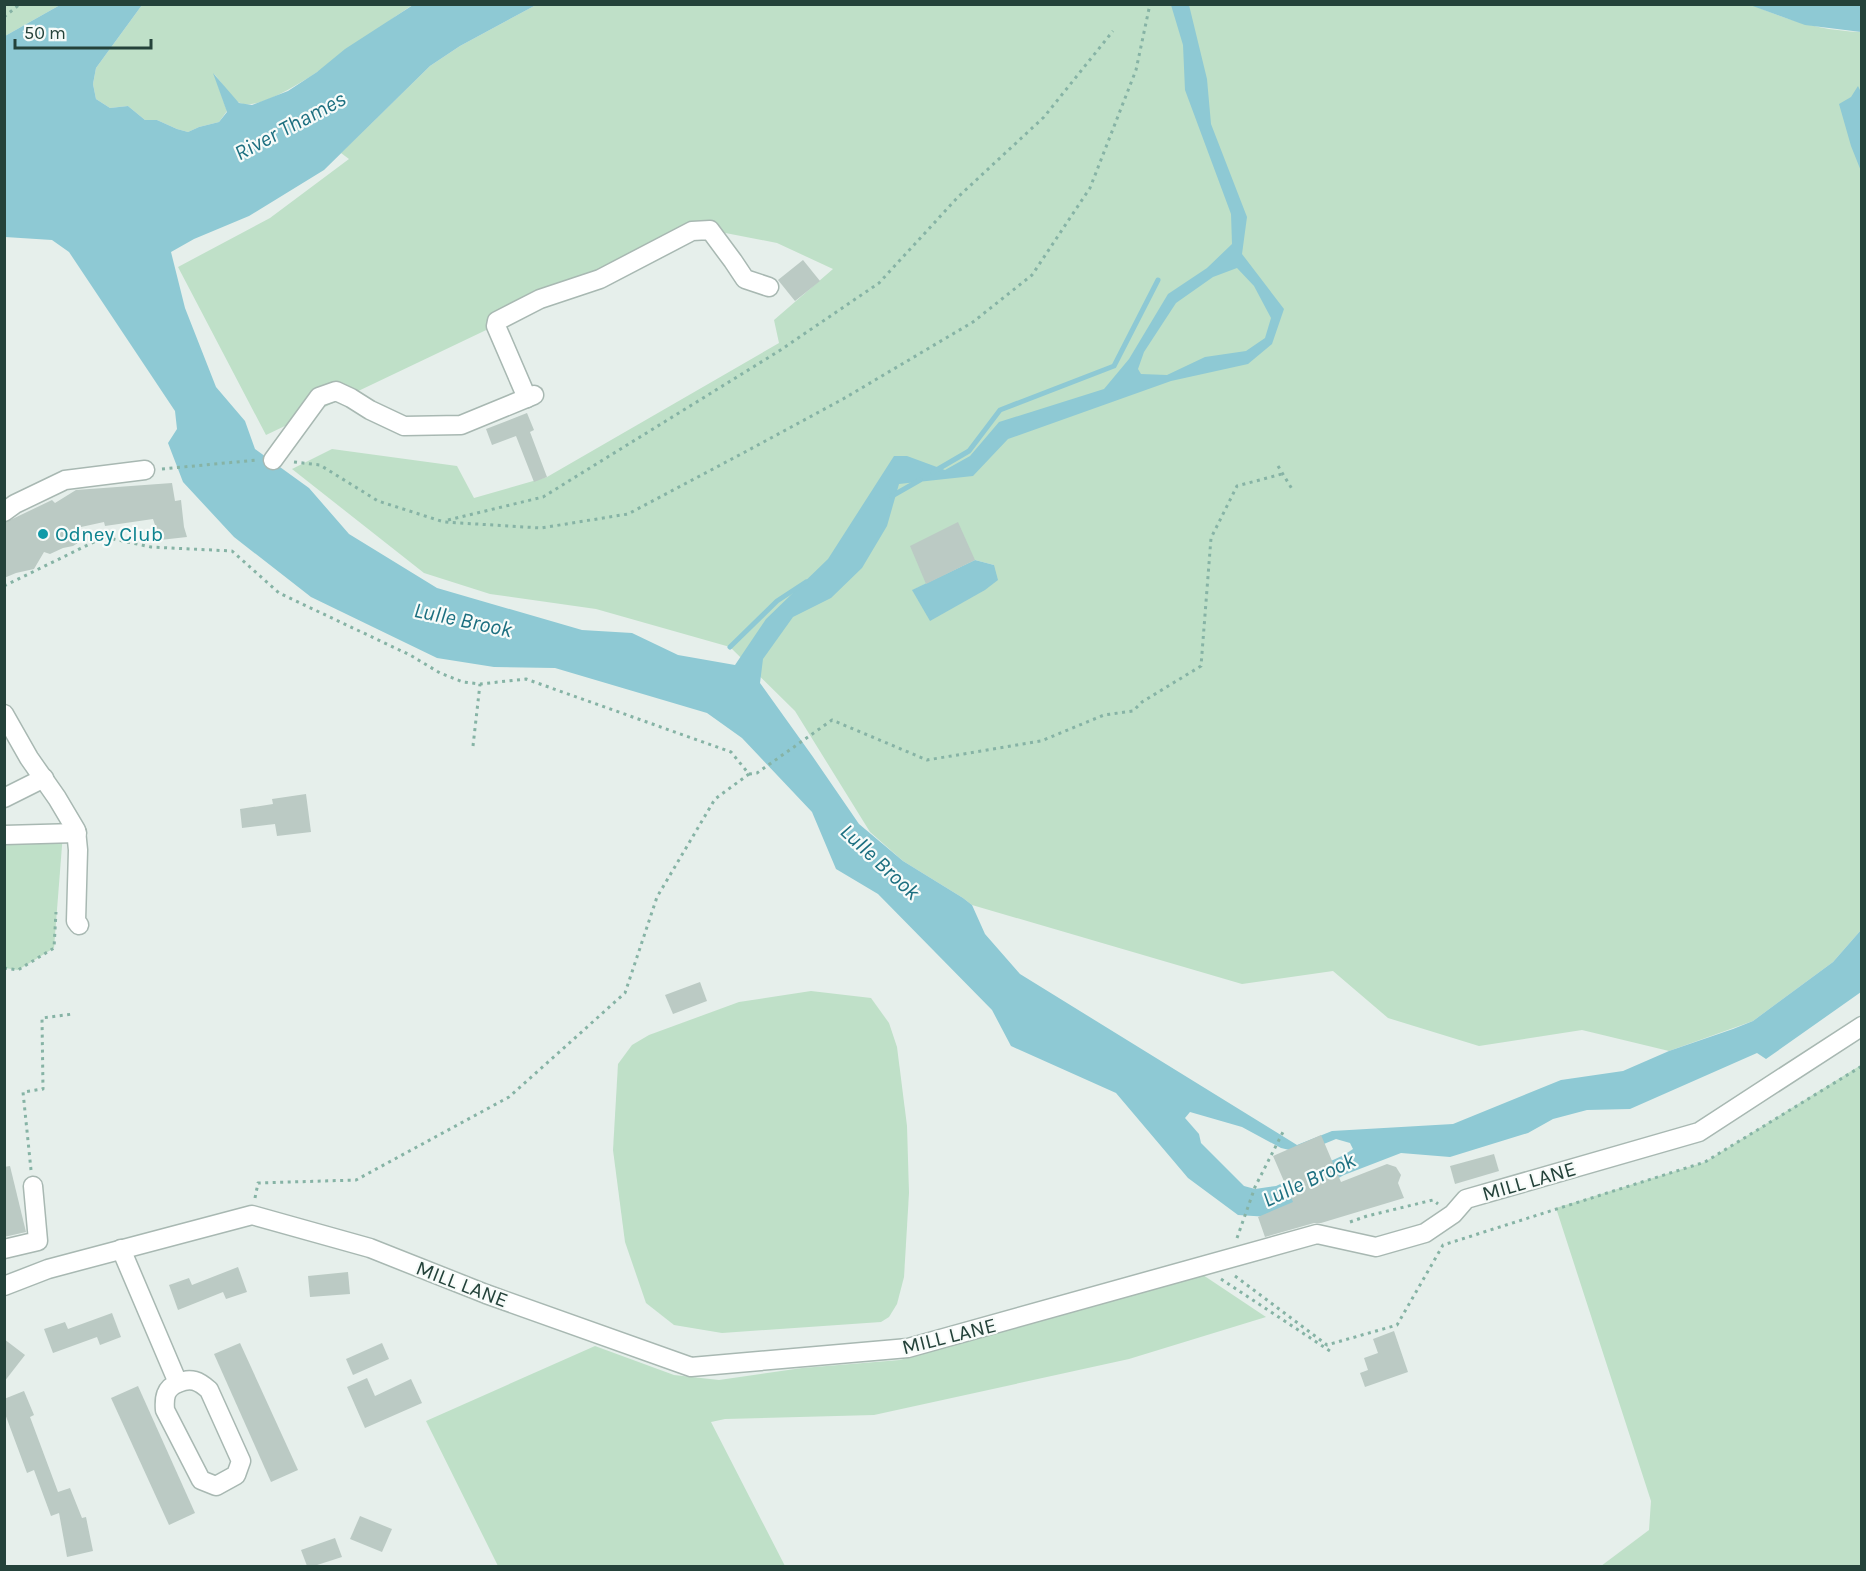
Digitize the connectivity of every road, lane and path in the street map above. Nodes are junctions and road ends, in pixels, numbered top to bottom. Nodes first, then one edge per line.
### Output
1 (20, 4) edge
2 (1150, 4) edge
3 (4, 17) edge
4 (1113, 31) dead end
5 (770, 287) dead end
6 (267, 460) junction
7 (1278, 466) dead end
8 (146, 470) joint
9 (1282, 474) junction
10 (1292, 489) dead end
11 (4, 512) edge
12 (444, 522) junction
13 (4, 586) edge
14 (480, 684) junction
15 (4, 714) edge
16 (473, 746) dead end
17 (749, 774) junction
18 (44, 778) junction
19 (4, 798) edge
20 (77, 834) junction
21 (4, 835) edge
22 (57, 902) dead end
23 (79, 925) dead end
24 (4, 968) edge
25 (73, 1014) dead end
26 (1862, 1026) edge
27 (1862, 1066) edge
28 (1282, 1132) dead end
29 (33, 1186) joint
30 (1453, 1214) junction
31 (252, 1215) junction
32 (1241, 1223) dead end
33 (1347, 1223) dead end
34 (4, 1249) edge
35 (121, 1249) junction
36 (1209, 1265) junction
37 (4, 1286) edge
38 (1330, 1351) dead end
39 (178, 1383) junction

1 - 3 path
2 - 12 path
4 - 12 path
5 - 6 street
6 - 8 path
6 - 12 path
7 - 9 path
8 - 11 street
9 - 10 path
9 - 17 path
13 - 14 path
14 - 16 path
14 - 17 path
15 - 18 street
17 - 31 path
18 - 19 street
18 - 20 street
20 - 21 street
20 - 23 street
22 - 24 path
25 - 29 path
26 - 30 street, MILL LANE
27 - 36 path
28 - 32 path
29 - 34 street
30 - 33 path
30 - 36 street, MILL LANE
31 - 35 street
31 - 36 street, MILL LANE
35 - 37 street
35 - 39 street
36 - 38 path
39 - 39 street

